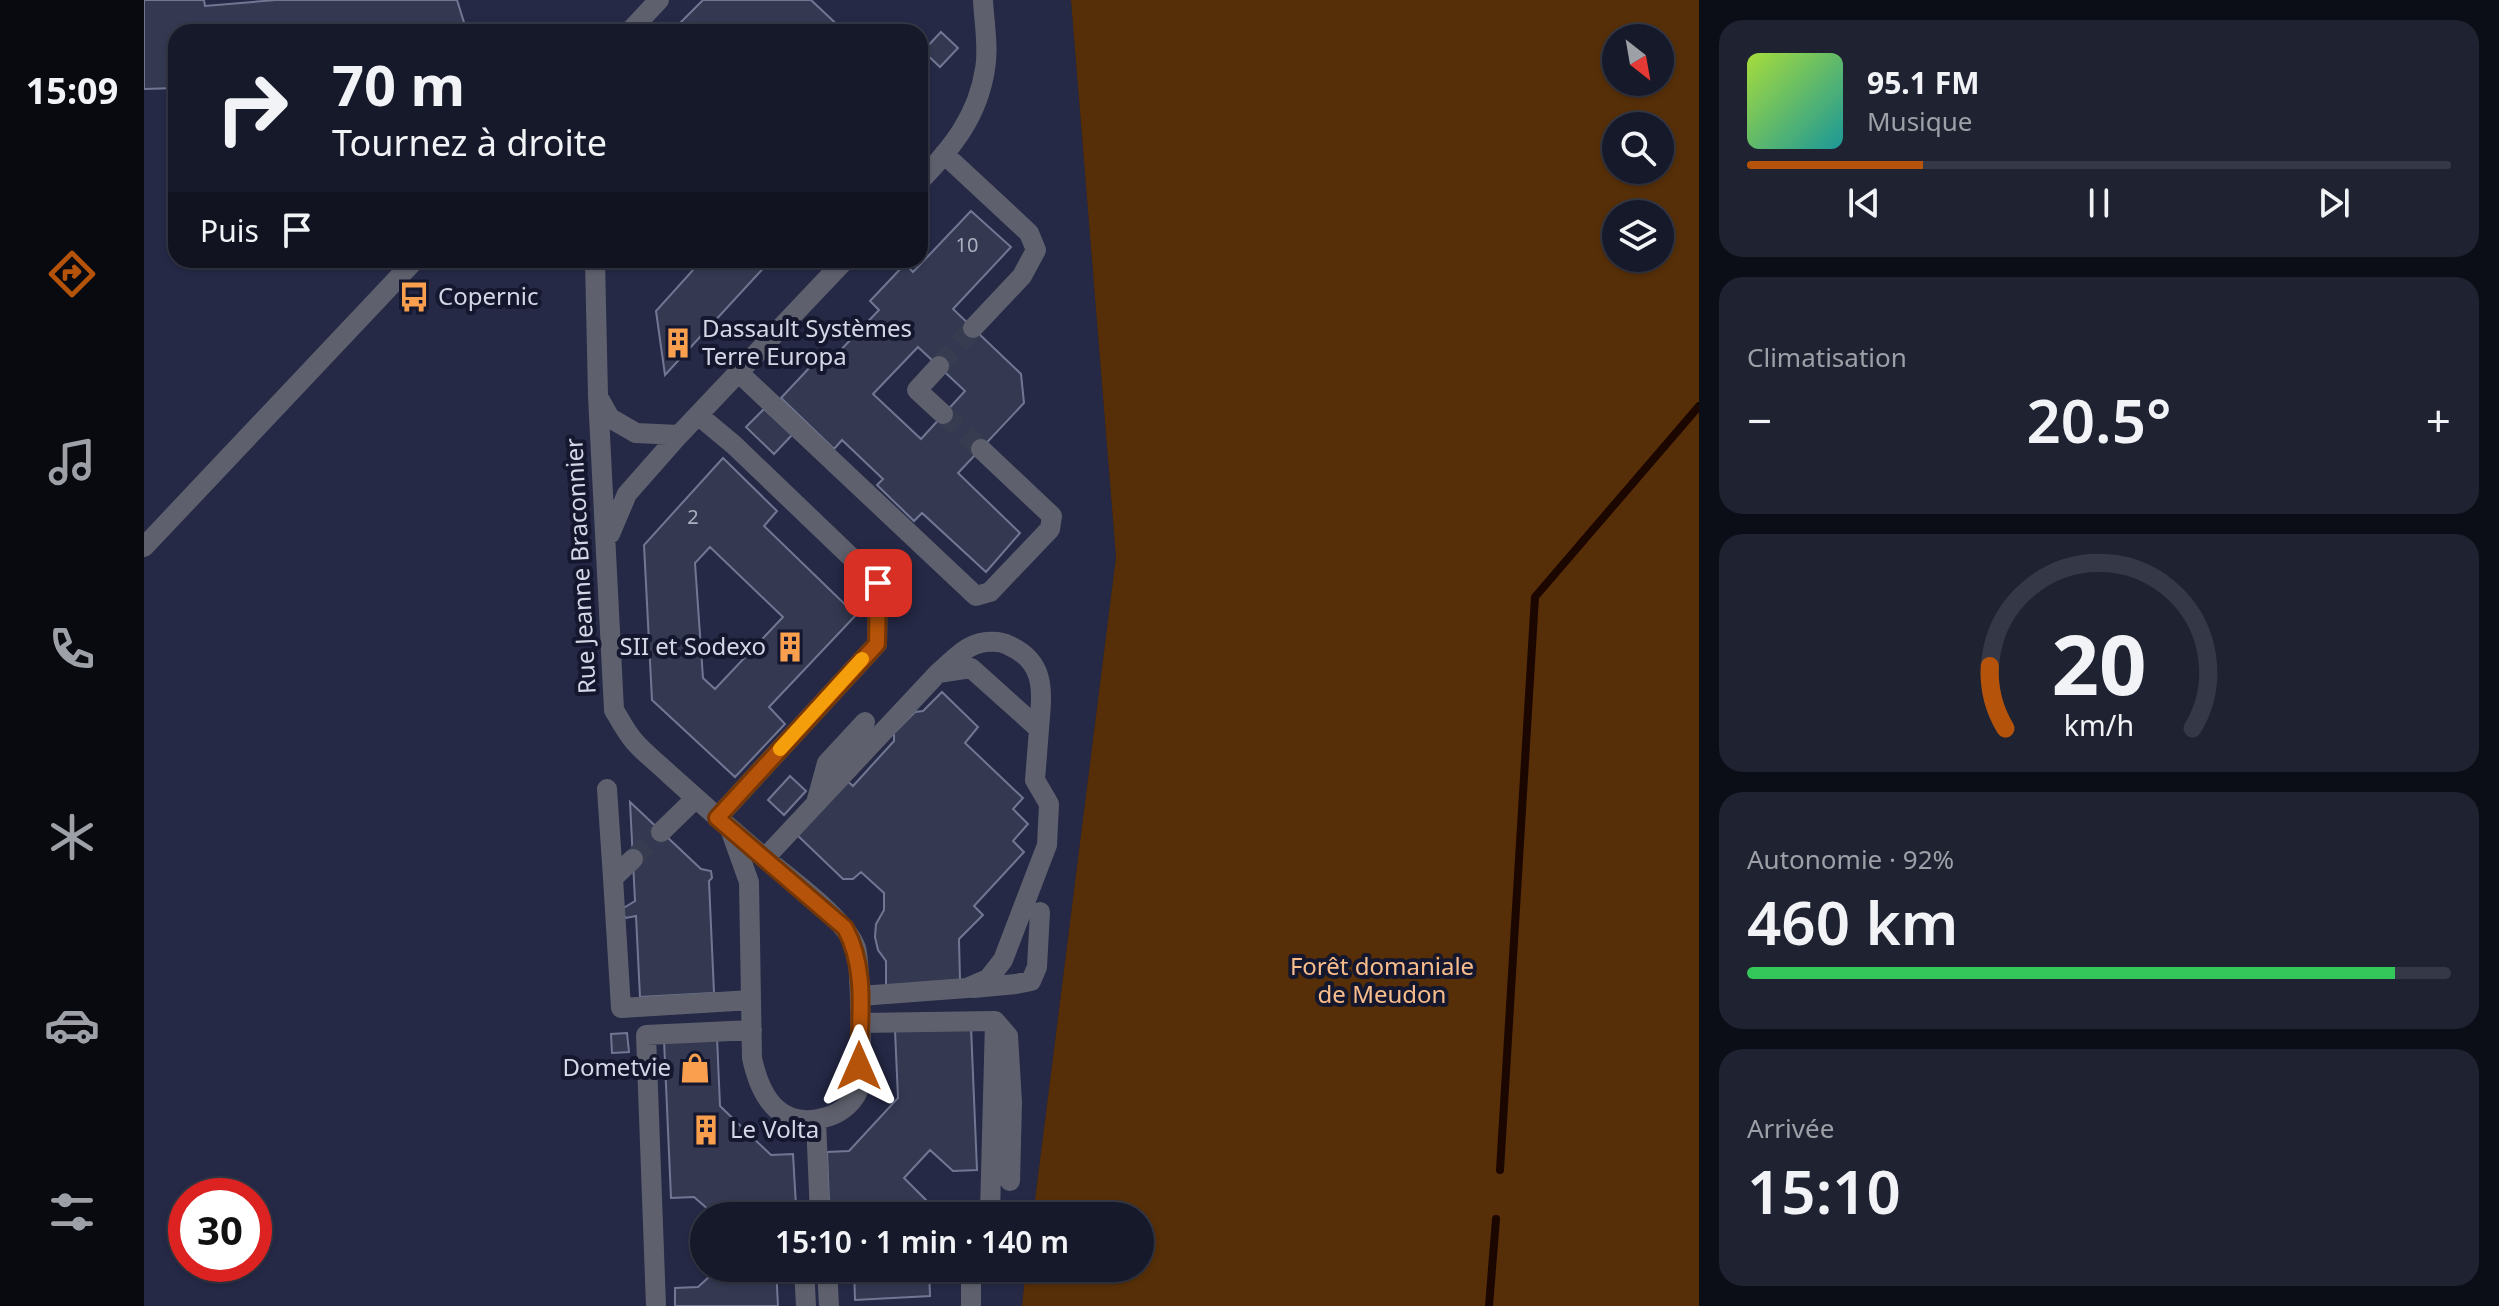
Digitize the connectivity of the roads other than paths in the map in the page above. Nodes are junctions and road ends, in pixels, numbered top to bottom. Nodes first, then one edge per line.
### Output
1 (659, 0) edge
2 (983, 0) edge
3 (636, 24) edge
4 (944, 154) junction
5 (928, 172) edge
6 (407, 268) edge
7 (595, 268) edge
8 (837, 268) edge
9 (973, 328) tunnel mouth
10 (939, 366) tunnel mouth
11 (738, 372) junction
12 (598, 396) junction
13 (943, 414) tunnel mouth
14 (698, 415) junction
15 (679, 435) junction
16 (981, 449) tunnel mouth
17 (607, 546) junction
18 (144, 547) edge
19 (938, 673) junction
20 (865, 722) dead end
21 (1039, 729) junction
22 (607, 789) dead end
23 (696, 798) junction
24 (816, 803) junction
25 (724, 824) junction
26 (661, 832) tunnel mouth
27 (765, 858) junction
28 (633, 859) tunnel mouth
29 (613, 878) junction
30 (1040, 912) dead end
31 (967, 988) junction
32 (860, 996) junction
33 (751, 1000) junction
34 (995, 1021) junction
35 (860, 1023) junction
36 (752, 1030) junction
37 (810, 1121) junction
38 (1010, 1181) dead end
39 (807, 1202) edge
40 (819, 1202) edge
41 (990, 1202) edge
42 (805, 1282) edge
43 (828, 1282) edge
44 (971, 1282) edge
45 (656, 1306) edge
46 (806, 1306) edge
47 (829, 1306) edge
48 (971, 1306) edge

1 - 3 street
2 - 4 street
4 - 5 street
4 - 9 street
6 - 18 street
7 - 12 street, Rue Jeanne Braconnier
8 - 11 street
10 - 13 street
11 - 14 street
11 - 16 street
12 - 15 street, Rue Jeanne Braconnier
12 - 17 street, Rue Jeanne Braconnier
14 - 15 street
14 - 25 street
15 - 17 street
17 - 23 street, Rue Jeanne Braconnier
19 - 21 street
19 - 21 street
19 - 24 street
20 - 24 street
21 - 31 street
22 - 29 street
23 - 25 street, Rue Jeanne Braconnier
23 - 26 street
24 - 27 street
25 - 27 street, Rue Jeanne Braconnier
25 - 33 street, Rue Jeanne Braconnier
27 - 32 street, Rue Jeanne Braconnier
28 - 29 street
29 - 33 street
30 - 31 street
31 - 32 street
32 - 35 street, Rue Jeanne Braconnier
33 - 36 street, Rue Jeanne Braconnier
34 - 35 street
34 - 38 street
34 - 41 street
35 - 37 street, Rue Jeanne Braconnier
36 - 37 street, Rue Jeanne Braconnier
36 - 45 street
37 - 39 street
37 - 40 street
42 - 46 street
43 - 47 street
44 - 48 street

